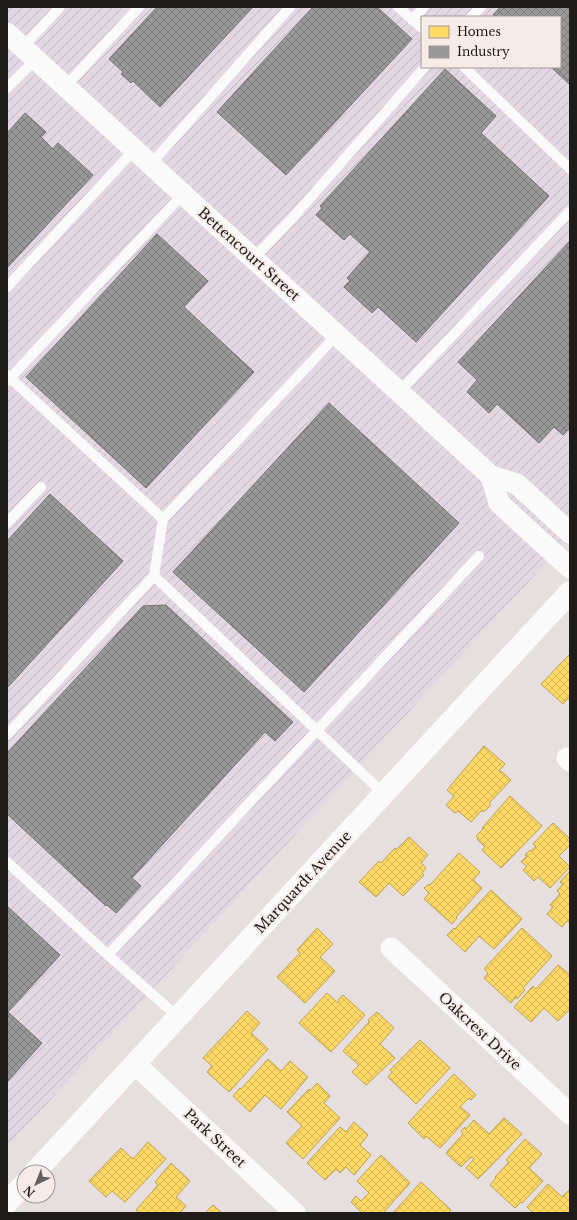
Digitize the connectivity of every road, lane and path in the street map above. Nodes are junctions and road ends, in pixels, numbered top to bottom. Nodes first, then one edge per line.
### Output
1 (60, 7) edge
2 (139, 7) edge
3 (290, 7) edge
4 (398, 7) edge
5 (424, 7) edge
6 (481, 7) edge
7 (472, 16) edge
8 (412, 20) junction
9 (421, 27) edge
10 (7, 33) edge
11 (29, 53) junction
12 (424, 68) edge
13 (465, 68) edge
14 (66, 86) junction
15 (7, 88) edge
16 (135, 149) junction
17 (151, 164) junction
18 (570, 169) edge
19 (183, 194) junction
20 (570, 211) edge
21 (254, 258) junction
22 (7, 287) edge
23 (338, 335) junction
24 (8, 378) edge
25 (400, 391) junction
26 (491, 476) junction
27 (41, 486) dead end
28 (163, 519) junction
29 (7, 523) edge
30 (570, 533) edge
31 (479, 556) dead end
32 (570, 568) edge
33 (154, 576) junction
34 (570, 592) edge
35 (316, 729) junction
36 (7, 735) edge
37 (384, 794) junction
38 (7, 862) edge
39 (391, 948) dead end
40 (108, 955) junction
41 (178, 1017) junction
42 (135, 1064) junction
43 (570, 1114) edge
44 (42, 1164) edge
45 (16, 1192) edge
46 (7, 1202) edge
47 (295, 1213) edge

1 - 11 lane
2 - 14 lane
3 - 17 lane
4 - 8 lane
5 - 8 lane
6 - 7 lane
8 - 9 lane
10 - 11 street, Bettencourt Street
11 - 14 street, Bettencourt Street
11 - 15 lane
12 - 21 lane
13 - 18 lane
14 - 16 street, Bettencourt Street
16 - 17 street, Bettencourt Street
16 - 22 lane
17 - 19 street, Bettencourt Street
19 - 21 street, Bettencourt Street
19 - 24 lane
20 - 25 lane
21 - 23 street, Bettencourt Street
23 - 25 street, Bettencourt Street
23 - 28 lane
24 - 28 lane
25 - 26 street, Bettencourt Street
26 - 30 street, Bettencourt Street
26 - 32 street
27 - 29 lane
28 - 33 lane
31 - 35 lane
33 - 35 lane
33 - 36 lane
34 - 37 main road, Marquardt Avenue
35 - 37 lane
35 - 40 lane
37 - 41 main road, Marquardt Avenue
38 - 40 lane
39 - 43 street, Oakcrest Drive
40 - 41 lane
41 - 42 main road, Marquardt Avenue
42 - 44 main road, Marquardt Avenue
42 - 47 street, Park Street
45 - 46 main road

